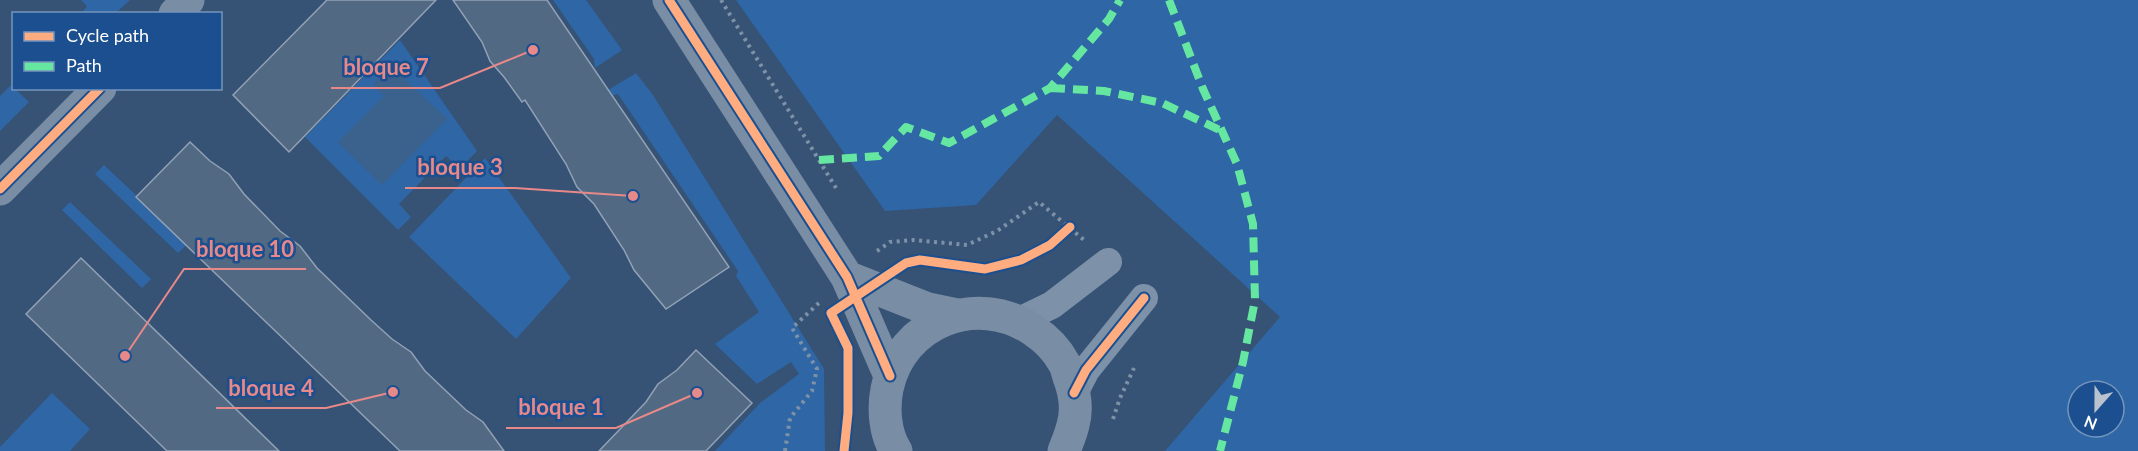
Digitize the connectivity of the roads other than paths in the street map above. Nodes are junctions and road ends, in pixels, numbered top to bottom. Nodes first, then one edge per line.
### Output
1 (188, 0) edge
2 (669, 0) edge
3 (177, 12) edge
4 (98, 90) edge
5 (0, 189) edge
6 (1108, 262) dead end
7 (847, 277) junction
8 (1144, 298) dead end
9 (957, 315) junction
10 (1019, 321) junction
11 (890, 376) junction
12 (1074, 393) junction
13 (894, 450) edge
14 (1065, 451) edge

1 - 3 street
2 - 7 street
4 - 5 street
6 - 10 street
7 - 9 street
7 - 11 street
8 - 12 street
9 - 10 street
9 - 11 street
10 - 12 street
11 - 13 street
12 - 14 street

